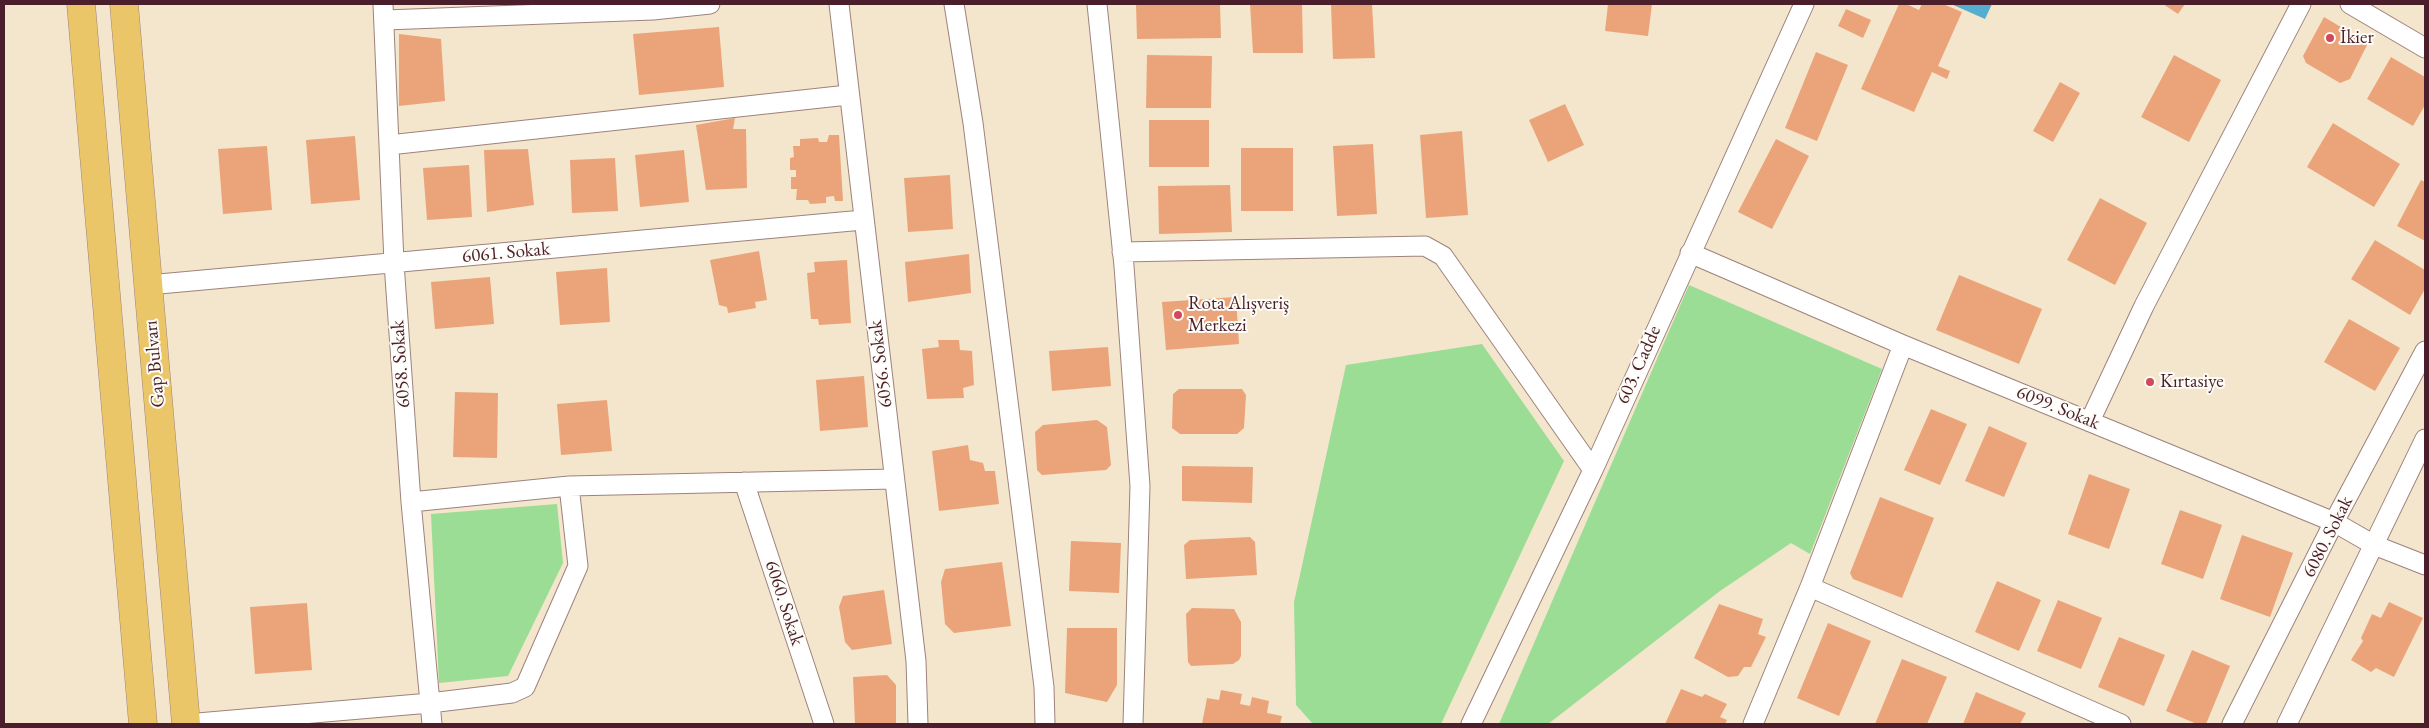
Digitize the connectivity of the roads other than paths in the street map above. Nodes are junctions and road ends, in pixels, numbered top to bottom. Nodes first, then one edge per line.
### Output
1 (81, 4) edge
2 (124, 4) edge
3 (710, 4) edge
4 (839, 4) edge
5 (954, 4) edge
6 (1097, 4) edge
7 (1804, 4) edge
8 (2300, 4) edge
9 (2350, 4) edge
10 (384, 12) edge
11 (2425, 48) edge
12 (848, 95) junction
13 (389, 145) junction
14 (864, 220) junction
15 (1122, 252) junction
16 (1690, 253) junction
17 (394, 263) junction
18 (148, 285) junction
19 (1903, 345) junction
20 (2425, 351) edge
21 (2090, 421) junction
22 (2425, 439) edge
23 (1593, 470) junction
24 (894, 479) junction
25 (744, 482) junction
26 (569, 486) junction
27 (411, 502) junction
28 (2334, 522) junction
29 (2374, 545) junction
30 (2425, 565) edge
31 (1810, 587) junction
32 (430, 703) junction
33 (143, 724) edge
34 (186, 724) edge
35 (432, 724) edge
36 (824, 724) edge
37 (918, 724) edge
38 (1044, 724) edge
39 (1133, 724) edge
40 (1471, 724) edge
41 (1753, 724) edge
42 (2121, 724) edge
43 (2232, 724) edge
44 (2287, 724) edge

1 - 33 highway
2 - 18 highway, Gap Bulvarı
3 - 10 street
4 - 12 street, 6056. Sokak
5 - 38 street
6 - 15 street
7 - 16 street, 603. Cadde
8 - 21 street
9 - 11 street
10 - 13 street, 6058. Sokak
12 - 13 street
12 - 14 street, 6056. Sokak
13 - 17 street, 6058. Sokak
14 - 17 street, 6061. Sokak
14 - 24 street, 6056. Sokak
15 - 23 street
15 - 39 street
16 - 19 street, 6099. Sokak
16 - 23 street, 603. Cadde
17 - 18 street, 6061. Sokak
17 - 27 street, 6058. Sokak
18 - 34 highway, Gap Bulvarı
19 - 21 street, 6099. Sokak
19 - 31 street
20 - 28 street, 6080. Sokak
21 - 28 street, 6099. Sokak
22 - 29 street
23 - 40 street, 603. Cadde
24 - 25 street
24 - 37 street, 6056. Sokak
25 - 26 street
25 - 36 street, 6060. Sokak
26 - 27 street
26 - 32 street
27 - 32 street, 6058. Sokak
28 - 29 street, 6099. Sokak
28 - 43 street, 6080. Sokak
29 - 30 street, 6099. Sokak
29 - 44 street
31 - 41 street
31 - 42 street
32 - 34 street
32 - 35 street, 6058. Sokak

